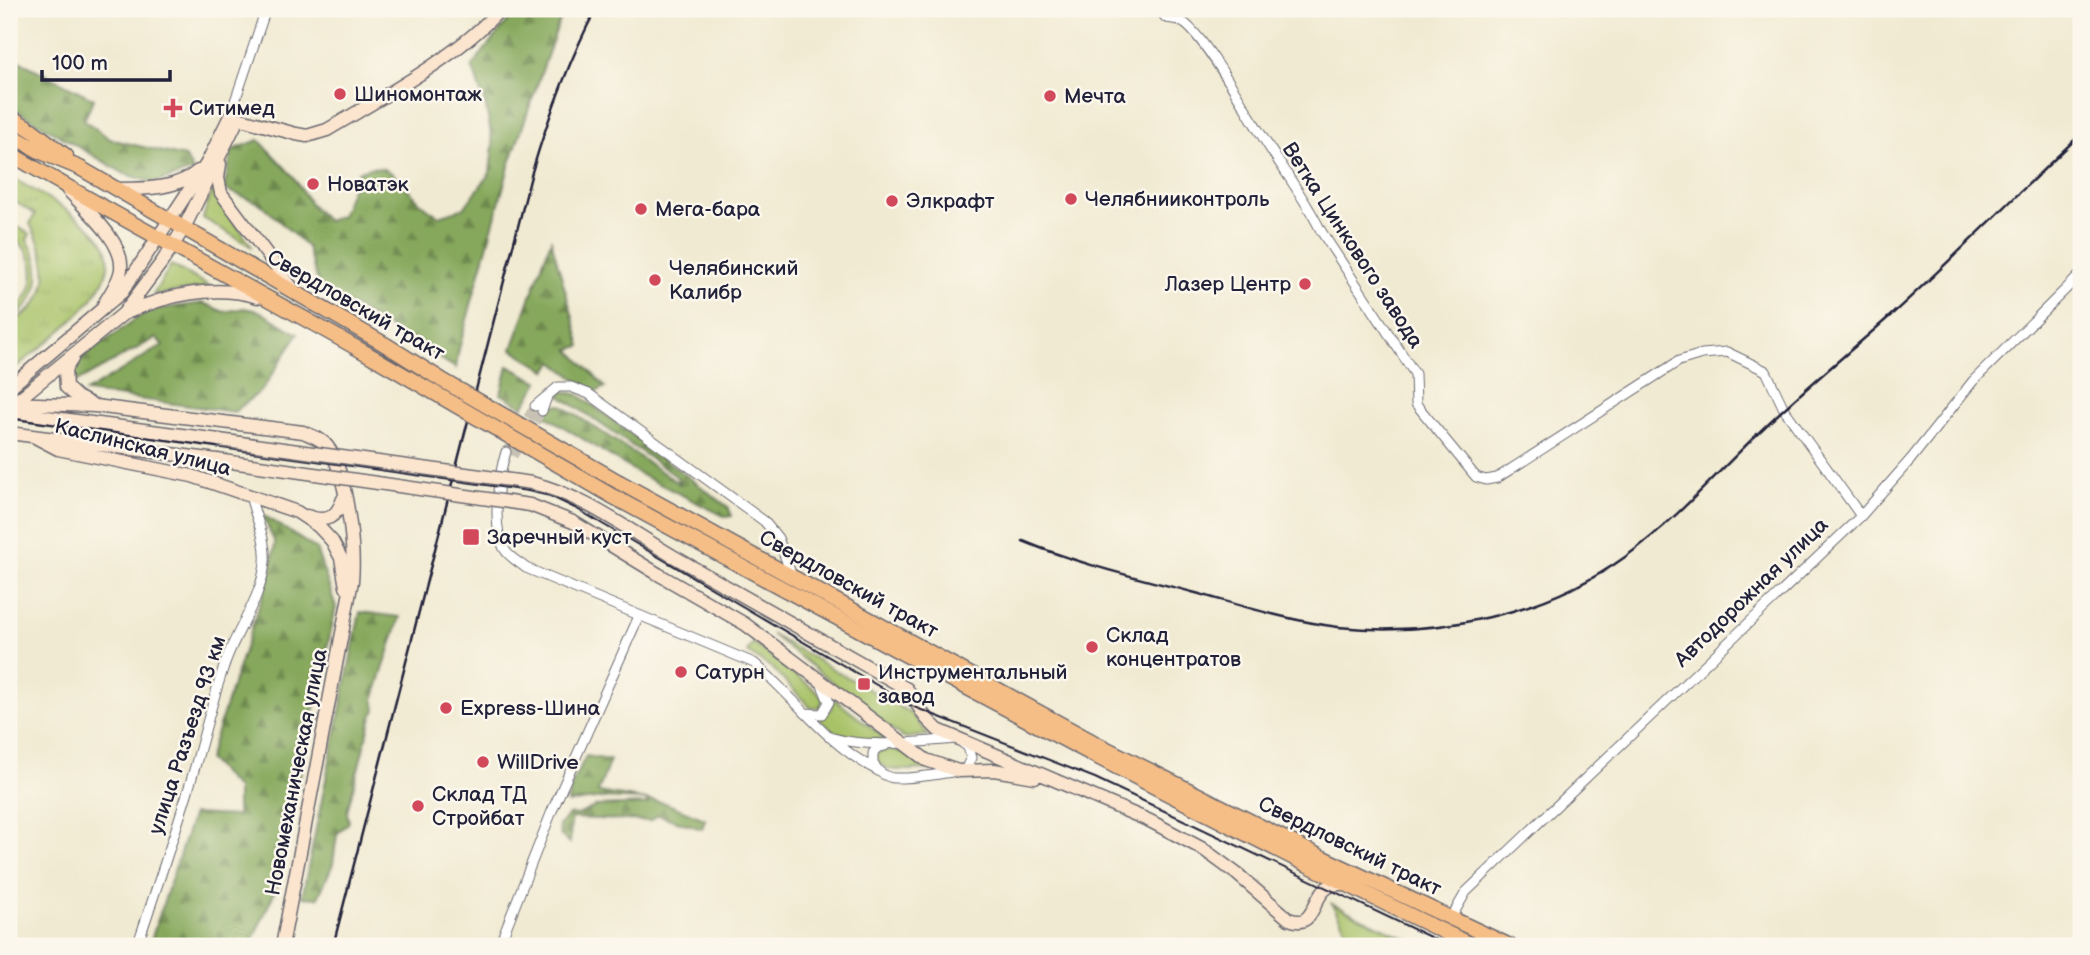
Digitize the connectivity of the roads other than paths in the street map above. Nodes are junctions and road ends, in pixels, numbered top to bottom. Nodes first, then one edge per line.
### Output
1 (266, 9) edge
2 (500, 9) edge
3 (511, 9) edge
4 (1160, 9) edge
5 (9, 116) edge
6 (233, 120) junction
7 (9, 134) edge
8 (9, 153) edge
9 (221, 153) junction
10 (206, 163) junction
11 (80, 168) junction
12 (64, 186) junction
13 (119, 189) junction
14 (170, 219) junction
15 (184, 228) junction
16 (158, 239) junction
17 (172, 247) junction
18 (2081, 274) edge
19 (297, 294) junction
20 (276, 302) junction
21 (100, 313) junction
22 (123, 314) junction
23 (79, 349) junction
24 (9, 388) edge
25 (95, 405) junction
26 (11, 406) edge
27 (539, 408) tunnel mouth
28 (9, 433) edge
29 (33, 436) junction
30 (509, 454) tunnel mouth
31 (250, 495) junction
32 (344, 497) junction
33 (297, 512) junction
34 (1861, 516) junction
35 (793, 577) junction
36 (348, 604) junction
37 (639, 616) junction
38 (819, 680) junction
39 (804, 713) junction
40 (830, 737) junction
41 (957, 739) junction
42 (896, 743) junction
43 (958, 771) junction
44 (881, 773) junction
45 (1063, 784) junction
46 (1307, 866) junction
47 (1342, 884) junction
48 (1321, 891) junction
49 (1451, 918) junction
50 (1444, 932) junction
51 (137, 946) edge
52 (282, 946) edge
53 (499, 946) edge
54 (1474, 946) edge
55 (1510, 946) edge

1 - 6 street
2 - 6 main road
3 - 6 main road
4 - 34 street, Ветка Цинкового завода
5 - 11 main road
6 - 9 main road
6 - 10 main road
7 - 11 main road
8 - 12 main road, Свердловский тракт
9 - 15 main road
9 - 19 main road
10 - 13 main road
10 - 14 main road
11 - 13 main road, Свердловский тракт
12 - 16 main road, Свердловский тракт
12 - 21 main road
13 - 14 main road, Свердловский тракт
14 - 15 main road, Свердловский тракт
14 - 16 main road
15 - 17 main road
15 - 19 main road, Свердловский тракт
16 - 17 main road, Свердловский тракт
16 - 21 main road
17 - 20 main road, Свердловский тракт
17 - 22 main road
18 - 34 street, Автодорожная улица
19 - 35 main road, Свердловский тракт, bridge
20 - 22 main road
20 - 46 main road, Свердловский тракт, bridge
21 - 24 main road
22 - 23 main road
23 - 25 main road
23 - 26 main road
25 - 26 main road, Каслинская улица
25 - 32 main road, Каслинская улица
26 - 41 main road, Каслинская улица, bridge
27 - 35 street
28 - 29 main road
29 - 31 main road, Каслинская улица
29 - 38 main road, bridge
30 - 37 street
31 - 33 main road, Каслинская улица
31 - 51 street, улица Разъезд 93 км
32 - 33 main road
32 - 36 main road, Каслинская улица
33 - 36 main road, Каслинская улица
34 - 49 street, Автодорожная улица
35 - 49 main road, Свердловский тракт
36 - 52 main road, Новомеханическая улица
37 - 39 street
37 - 53 street
38 - 39 street
38 - 42 main road
39 - 40 street
40 - 42 street
40 - 44 street
41 - 42 street
41 - 43 street
41 - 45 main road, Каслинская улица
42 - 43 main road
42 - 44 street
43 - 44 street
43 - 45 main road
45 - 48 main road
46 - 47 main road, Свердловский тракт
46 - 48 main road
47 - 48 main road
47 - 50 main road, Свердловский тракт
49 - 50 main road, Автодорожная улица
49 - 55 main road, Свердловский тракт
50 - 54 main road, Свердловский тракт

